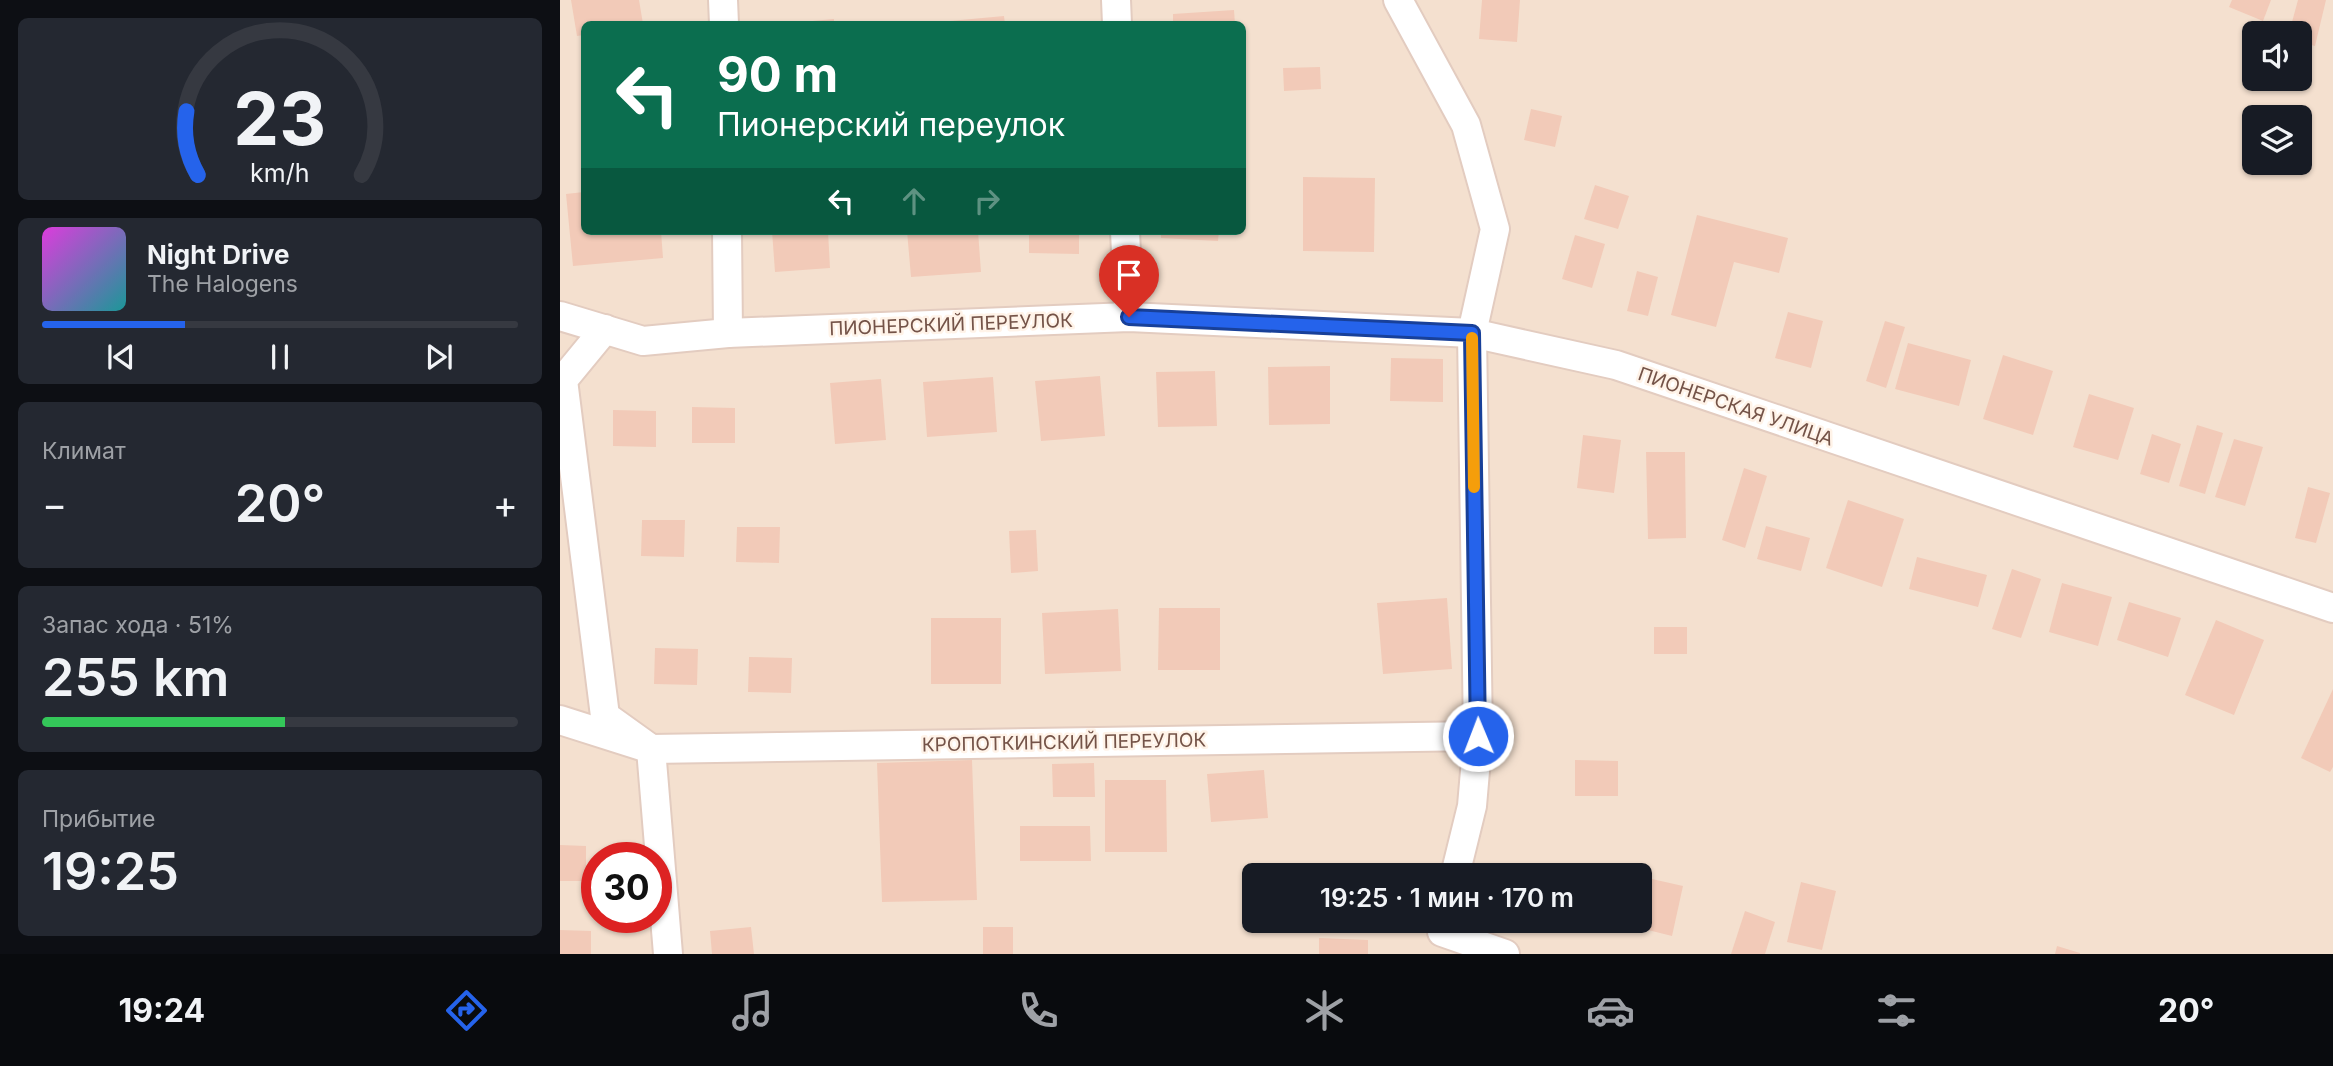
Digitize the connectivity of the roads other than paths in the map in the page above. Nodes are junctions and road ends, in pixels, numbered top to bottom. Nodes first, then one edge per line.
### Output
1 (723, 0) edge
2 (1116, 0) edge
3 (1398, 0) edge
4 (724, 21) edge
5 (1117, 21) edge
6 (727, 235) edge
7 (1125, 235) edge
8 (560, 316) edge
9 (1129, 317) junction
10 (605, 330) junction
11 (729, 333) junction
12 (1472, 333) junction
13 (2333, 608) edge
14 (560, 720) edge
15 (1478, 736) junction
16 (651, 749) junction
17 (1458, 863) edge
18 (1438, 935) edge
19 (668, 954) edge
20 (1505, 954) edge

1 - 4 street
2 - 5 street
3 - 12 street
6 - 11 street
7 - 9 street
8 - 10 street, ПИОНЕРСКИЙ ПЕРЕУЛОК
9 - 11 street, ПИОНЕРСКИЙ ПЕРЕУЛОК
9 - 12 street, ПИОНЕРСКИЙ ПЕРЕУЛОК
10 - 11 street, ПИОНЕРСКИЙ ПЕРЕУЛОК
10 - 16 street
12 - 13 street, ПИОНЕРСКАЯ УЛИЦА
12 - 15 street
14 - 16 street, КРОПОТКИНСКИЙ ПЕРЕУЛОК
15 - 16 street, КРОПОТКИНСКИЙ ПЕРЕУЛОК
15 - 17 street
16 - 19 street
18 - 20 street

